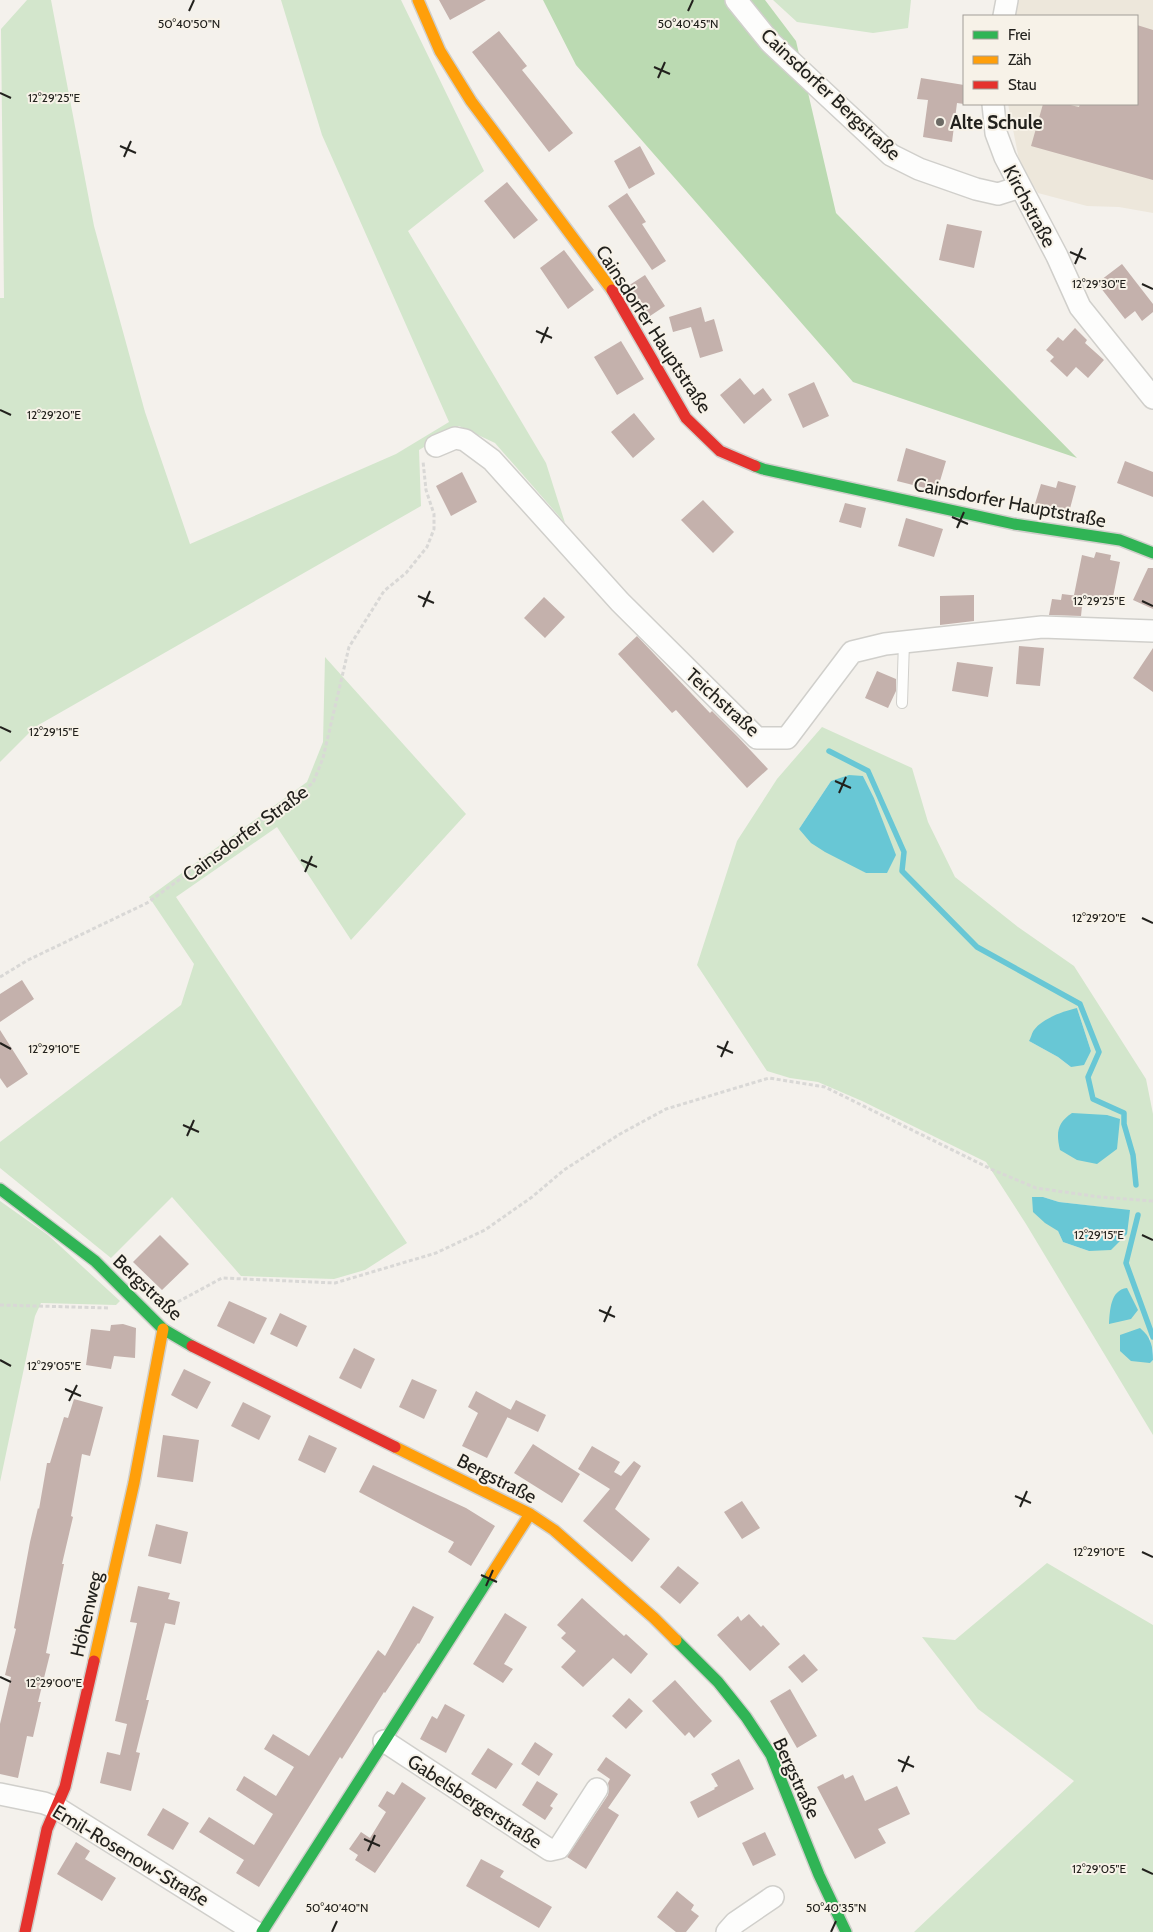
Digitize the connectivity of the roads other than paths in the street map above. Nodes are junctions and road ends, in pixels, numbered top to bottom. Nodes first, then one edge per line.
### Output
1 (418, 0) edge
2 (736, 0) edge
3 (1007, 0) edge
4 (1004, 15) edge
5 (994, 105) edge
6 (1020, 188) junction
7 (1153, 398) edge
8 (436, 446) road end
9 (1153, 553) edge
10 (1153, 630) edge
11 (904, 642) junction
12 (902, 702) dead end
13 (0, 1189) edge
14 (163, 1329) junction
15 (530, 1514) junction
16 (384, 1741) junction
17 (597, 1789) dead end
18 (0, 1794) edge
19 (57, 1808) junction
20 (773, 1897) dead end
21 (25, 1932) edge
22 (255, 1932) edge
23 (262, 1932) edge
24 (727, 1932) edge
25 (846, 1932) edge

1 - 9 street, Cainsdorfer Hauptstraße
2 - 6 street, Cainsdorfer Bergstraße
3 - 4 street
5 - 6 street, Kirchstraße
6 - 7 street, Kirchstraße
8 - 11 street, Teichstraße
10 - 11 street, Teichstraße
11 - 12 lane
13 - 14 street, Bergstraße
14 - 15 street, Bergstraße
14 - 19 street, Höhenweg
15 - 16 street
15 - 25 street, Bergstraße
16 - 17 street, Gabelsbergerstraße
16 - 23 street
18 - 19 street, Emil-Rosenow-Straße
19 - 21 street, Höhenweg
19 - 22 street, Emil-Rosenow-Straße
20 - 24 street

